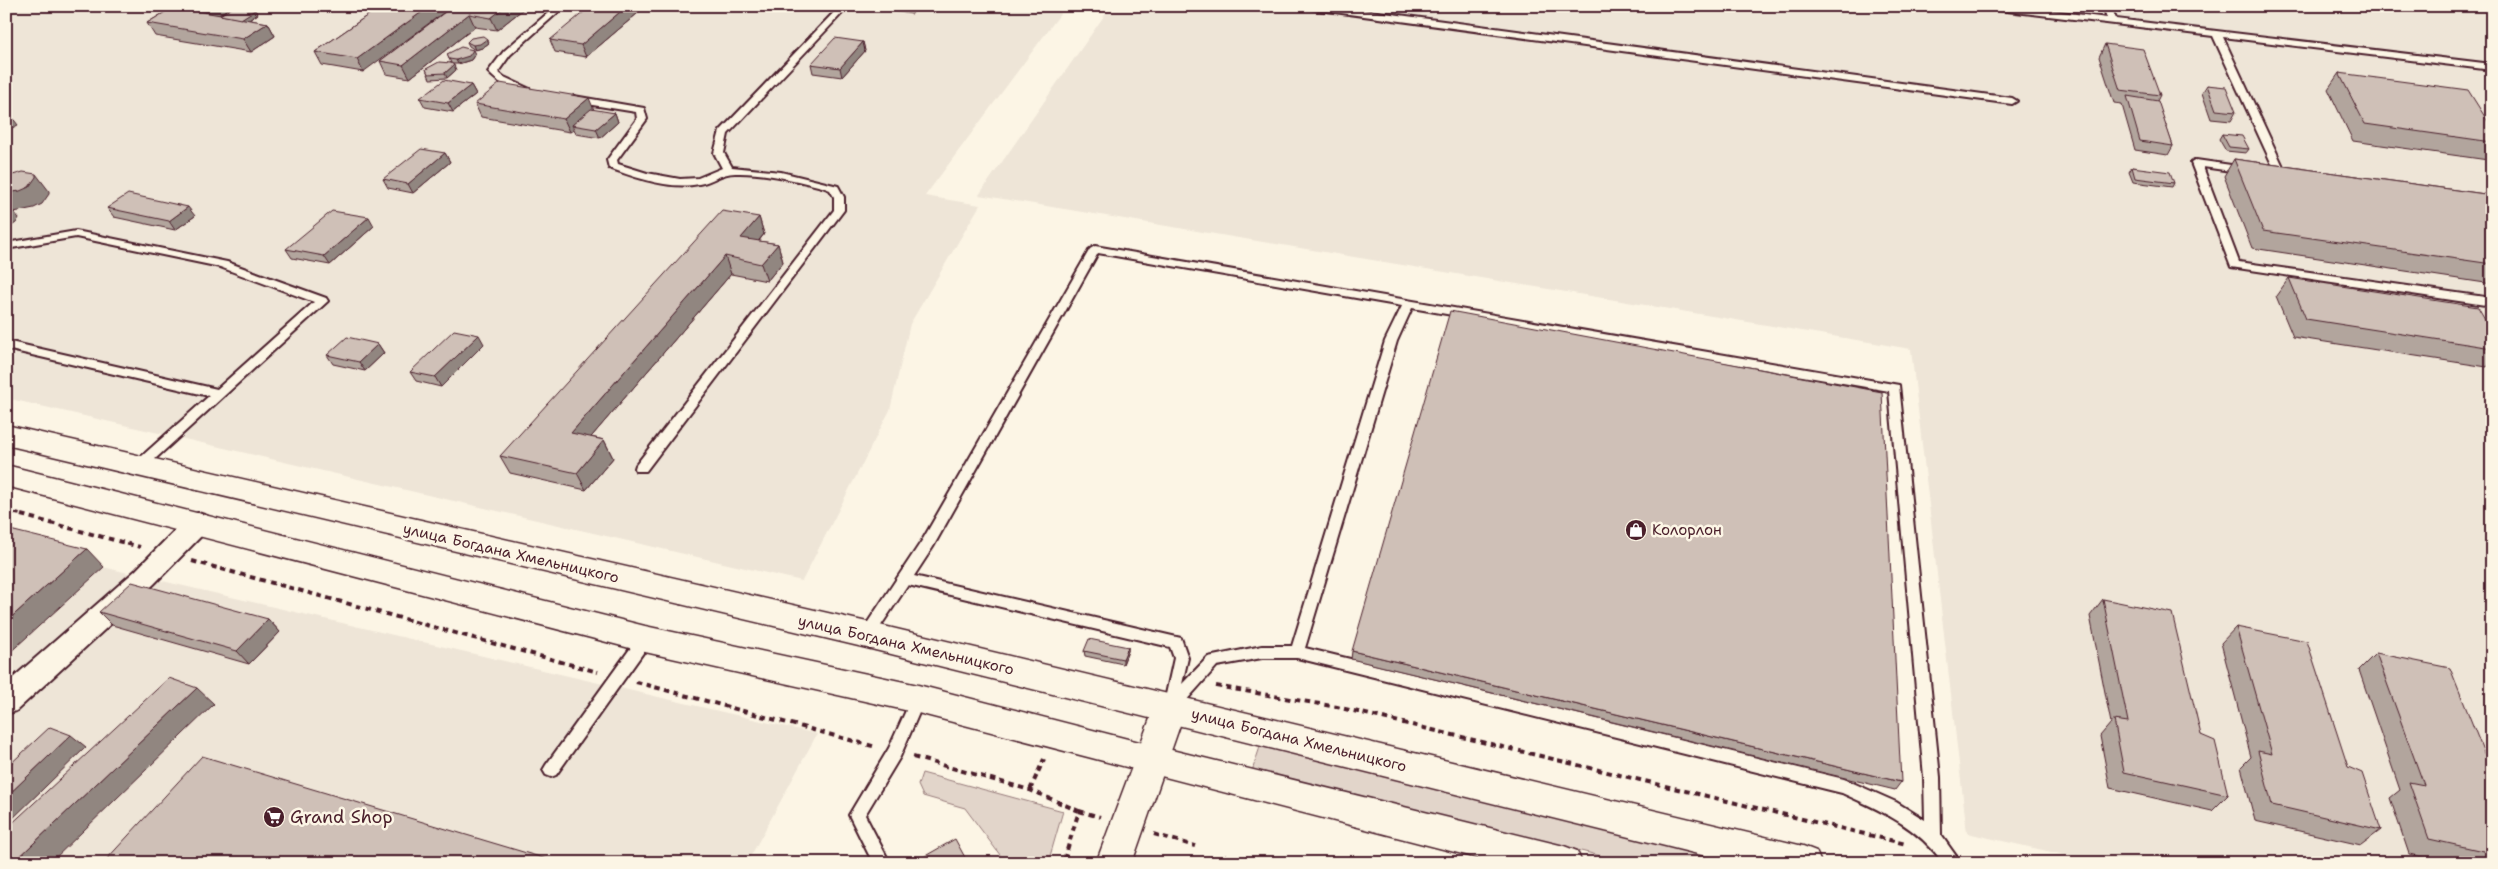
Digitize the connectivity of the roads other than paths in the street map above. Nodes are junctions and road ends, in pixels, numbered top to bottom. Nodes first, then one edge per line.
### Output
1 (561, 6) edge
2 (845, 6) edge
3 (1312, 6) edge
4 (1991, 6) edge
5 (2107, 6) edge
6 (2113, 21) junction
7 (2217, 34) junction
8 (2492, 67) edge
9 (534, 92) edge
10 (563, 97) edge
11 (2012, 101) dead end
12 (729, 170) junction
13 (6, 246) edge
14 (2492, 302) edge
15 (1409, 303) junction
16 (6, 345) edge
17 (219, 394) junction
18 (6, 435) edge
19 (138, 467) junction
20 (641, 468) dead end
21 (6, 476) edge
22 (198, 523) junction
23 (905, 579) junction
24 (867, 635) junction
25 (645, 639) junction
26 (1297, 652) junction
27 (918, 698) junction
28 (6, 702) edge
29 (1170, 708) junction
30 (1151, 760) junction
31 (550, 770) dead end
32 (1933, 835) junction
33 (1949, 858) edge
34 (882, 863) edge
35 (1114, 863) edge
36 (1564, 863) edge
37 (1804, 863) edge

1 - 9 lane
2 - 12 lane
3 - 11 lane
4 - 6 lane
5 - 6 lane
6 - 7 lane
7 - 8 lane
7 - 14 lane
10 - 12 lane
12 - 20 lane
13 - 17 lane
15 - 23 lane
15 - 26 lane
15 - 32 lane
16 - 17 lane
17 - 19 lane
18 - 19 main road, улица Богдана Хмельницкого
19 - 24 main road, улица Богдана Хмельницкого
21 - 22 main road
22 - 25 main road
22 - 28 street
23 - 24 lane
23 - 29 lane
24 - 29 main road, улица Богдана Хмельницкого
25 - 27 main road
25 - 31 lane
26 - 29 lane
26 - 32 lane
27 - 30 main road
27 - 34 lane
29 - 30 main road
29 - 37 main road, улица Богдана Хмельницкого
30 - 35 main road
30 - 36 main road
32 - 33 lane

